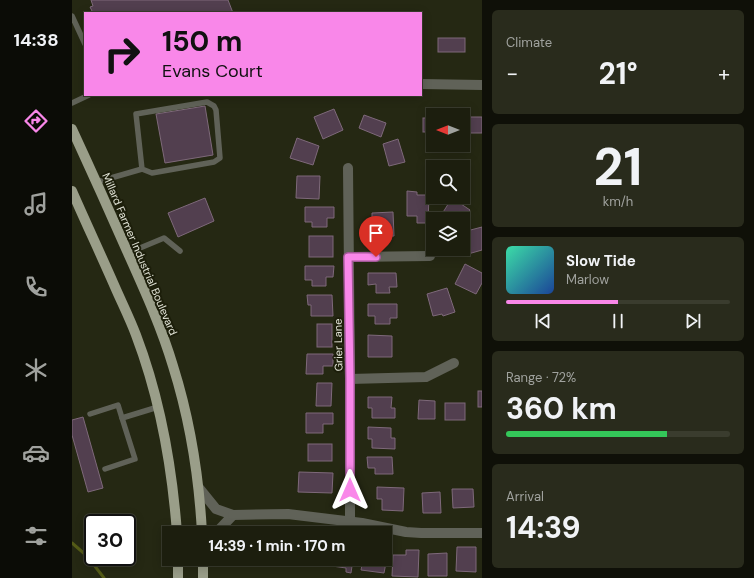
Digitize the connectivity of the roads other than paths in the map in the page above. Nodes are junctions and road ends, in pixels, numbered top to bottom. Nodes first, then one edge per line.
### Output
1 (72, 16) edge
2 (84, 42) edge
3 (422, 84) edge
4 (482, 85) edge
5 (87, 96) edge
6 (72, 103) edge
7 (72, 129) edge
8 (348, 168) dead end
9 (142, 169) junction
10 (96, 182) junction
11 (72, 191) edge
12 (180, 250) dead end
13 (128, 253) junction
14 (430, 256) dead end
15 (348, 257) junction
16 (454, 363) dead end
17 (350, 379) junction
18 (158, 407) junction
19 (90, 414) dead end
20 (122, 418) junction
21 (105, 469) dead end
22 (199, 488) junction
23 (233, 515) junction
24 (350, 522) junction
25 (176, 526) edge
26 (202, 526) edge
27 (223, 526) edge
28 (482, 533) edge
29 (178, 566) edge
30 (203, 566) edge
31 (178, 578) edge
32 (202, 578) edge

1 - 2 lane
3 - 4 street
5 - 6 lane
7 - 10 main road, Millard Farmer Industrial Boulevard
8 - 15 street, Grier Lane
9 - 9 lane
9 - 10 lane
10 - 13 main road, Millard Farmer Industrial Boulevard
11 - 18 main road
12 - 13 lane
13 - 22 main road, Millard Farmer Industrial Boulevard
14 - 15 street
15 - 17 street, Grier Lane
16 - 17 street
17 - 24 street, Grier Lane
18 - 20 lane
18 - 25 main road
19 - 20 lane
20 - 21 lane
22 - 23 street
22 - 26 main road, Millard Farmer Industrial Boulevard
23 - 24 street
23 - 27 street
24 - 28 street
29 - 31 main road
30 - 32 main road

